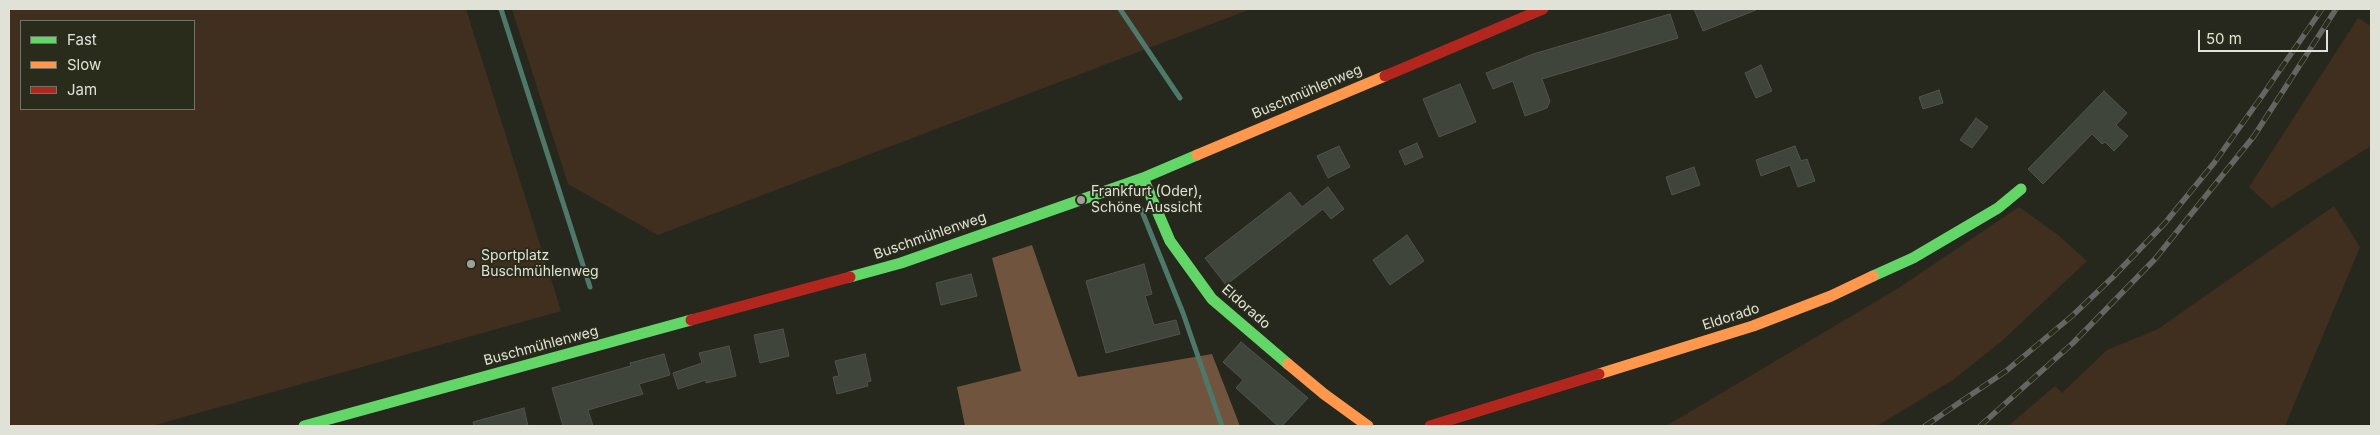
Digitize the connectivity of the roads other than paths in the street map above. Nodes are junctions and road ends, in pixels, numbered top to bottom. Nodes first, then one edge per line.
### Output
1 (1543, 9) edge
2 (1143, 178) junction
3 (2021, 189) dead end
4 (304, 426) edge
5 (1368, 426) edge
6 (1430, 426) edge

1 - 2 street, Buschmühlenweg
2 - 4 street, Buschmühlenweg
2 - 5 street, Eldorado
3 - 6 street, Eldorado

